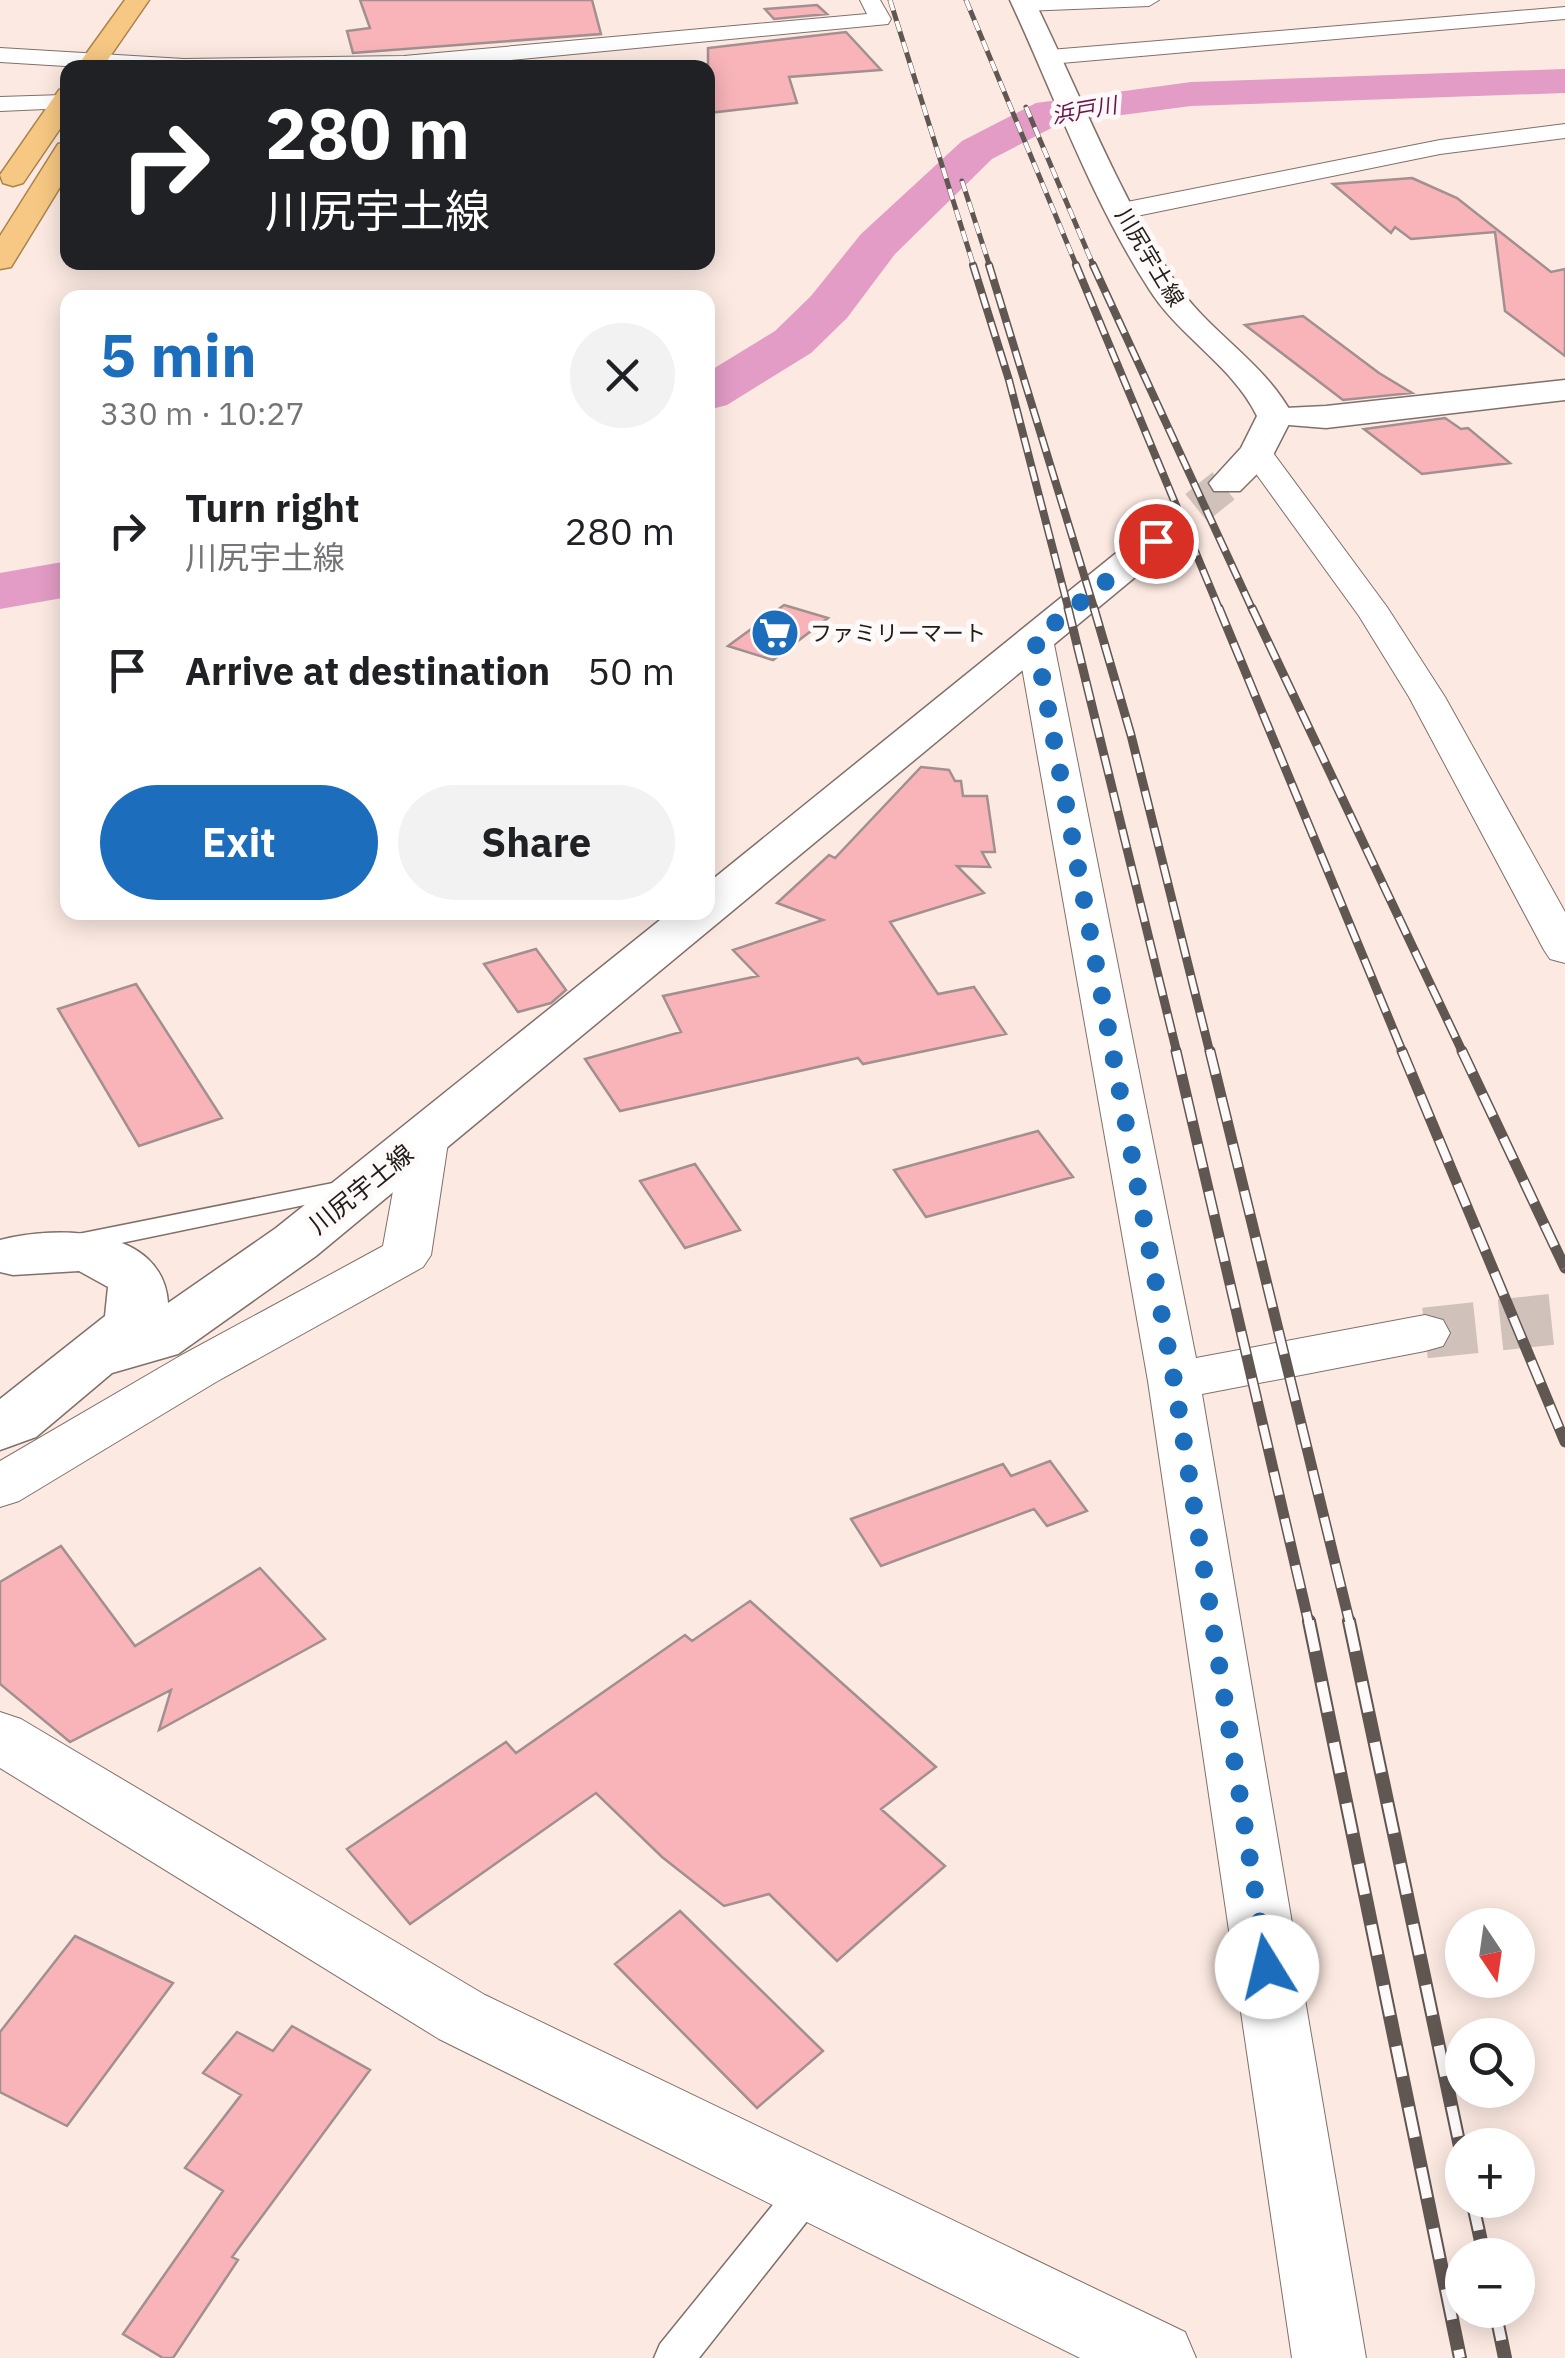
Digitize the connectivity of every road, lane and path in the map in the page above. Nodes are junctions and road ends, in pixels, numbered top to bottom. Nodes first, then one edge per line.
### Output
1 (136, 0) edge
2 (870, 0) edge
3 (1149, 0) edge
4 (1023, 2) edge
5 (1565, 13) edge
6 (144, 38) dead end
7 (0, 55) edge
8 (95, 60) edge
9 (129, 60) edge
10 (434, 60) edge
11 (1052, 61) junction
12 (60, 62) edge
13 (60, 99) edge
14 (0, 104) edge
15 (60, 108) edge
16 (1565, 131) edge
17 (60, 163) edge
18 (0, 196) edge
19 (1120, 207) junction
20 (0, 260) edge
21 (1565, 390) edge
22 (1275, 416) junction
23 (1258, 453) junction
24 (1227, 483) tunnel mouth
25 (1156, 541) tunnel mouth
26 (1035, 639) junction
27 (715, 900) edge
28 (690, 920) edge
29 (1565, 950) edge
30 (426, 1136) junction
31 (367, 1184) junction
32 (7, 1254) edge
33 (1425, 1333) tunnel mouth
34 (91, 1358) junction
35 (1174, 1380) junction
36 (0, 1427) edge
37 (0, 1486) edge
38 (0, 1737) edge
39 (810, 2188) junction
40 (674, 2358) edge
41 (1159, 2358) edge
42 (1329, 2358) edge

1 - 8 highway
2 - 10 street
3 - 4 street
4 - 11 main road, 川尻宇土線
5 - 11 street
6 - 9 highway
7 - 12 street
11 - 19 main road, 川尻宇土線
13 - 14 street
15 - 18 highway
16 - 19 street
17 - 20 highway
19 - 22 main road, 川尻宇土線
21 - 22 main road
22 - 23 main road
23 - 24 main road
23 - 29 street
25 - 26 main road
26 - 27 main road
26 - 35 street
28 - 30 main road, 川尻宇土線
30 - 31 main road, 川尻宇土線
30 - 37 street
31 - 32 lane
31 - 34 main road, 川尻宇土線
32 - 34 main road
33 - 35 street
34 - 36 main road, 川尻宇土線
35 - 42 street
38 - 39 street
39 - 40 lane
39 - 41 street

